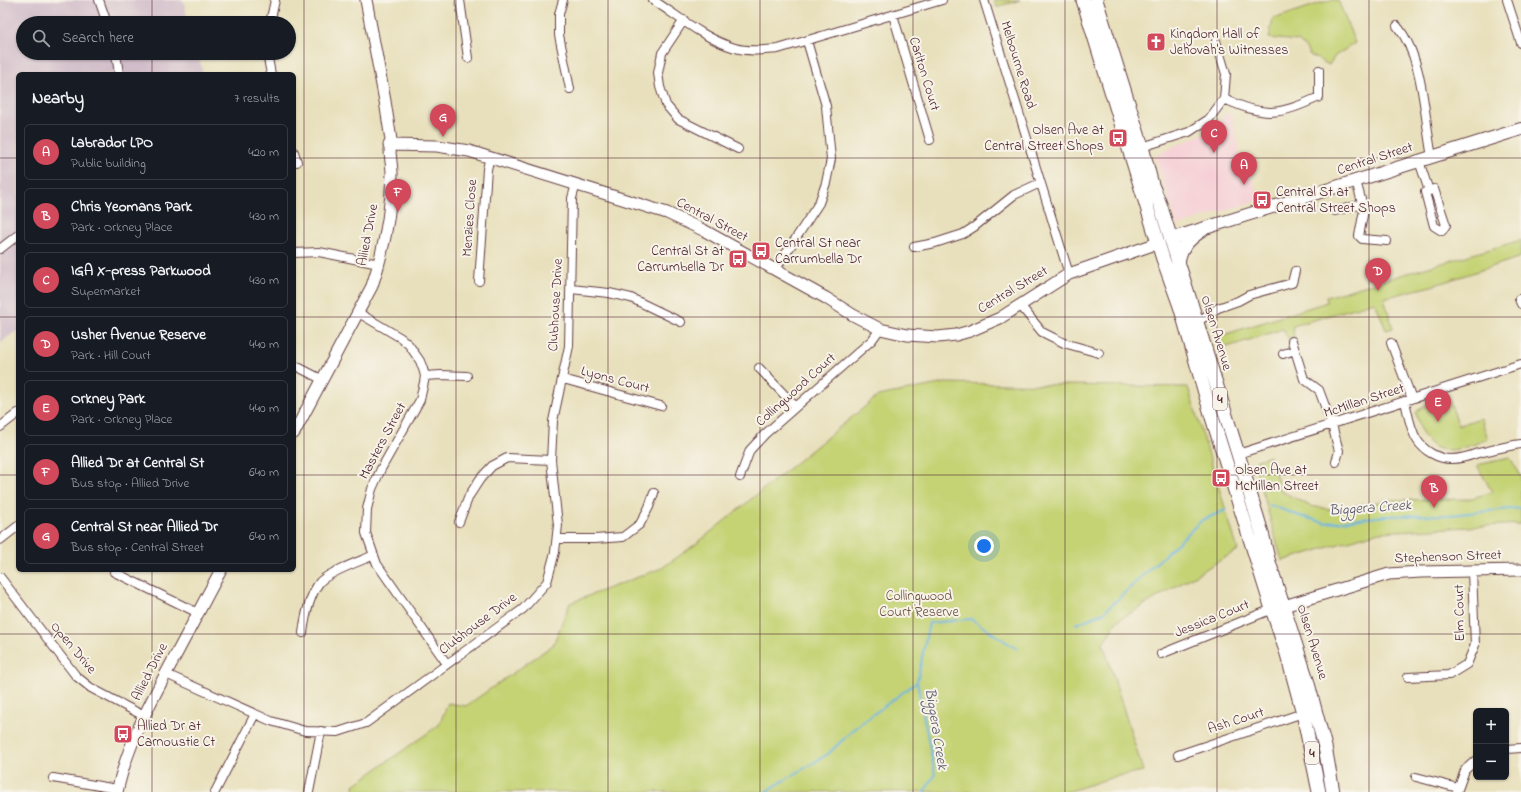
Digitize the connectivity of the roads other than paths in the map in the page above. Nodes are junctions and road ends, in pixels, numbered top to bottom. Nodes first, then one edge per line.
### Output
1 (99, 0) edge
2 (275, 0) edge
3 (366, 0) edge
4 (460, 0) edge
5 (563, 0) edge
6 (653, 0) edge
7 (942, 0) edge
8 (984, 0) edge
9 (1083, 0) edge
10 (1096, 0) edge
11 (1507, 0) edge
12 (932, 2) edge
13 (892, 15) junction
14 (105, 16) edge
15 (272, 16) edge
16 (684, 20) junction
17 (1397, 26) dead end
18 (807, 41) junction
19 (1216, 41) dead end
20 (1521, 42) edge
21 (468, 58) dead end
22 (117, 60) edge
23 (268, 60) edge
24 (1319, 70) dead end
25 (119, 72) edge
26 (271, 72) edge
27 (570, 89) dead end
28 (1224, 99) junction
29 (1521, 129) edge
30 (930, 140) dead end
31 (389, 145) junction
32 (1142, 147) junction
33 (738, 149) dead end
34 (490, 157) junction
35 (1432, 157) junction
36 (296, 159) edge
37 (1419, 161) junction
38 (297, 162) dead end
39 (1356, 181) junction
40 (1040, 183) junction
41 (576, 184) junction
42 (1429, 190) dead end
43 (1363, 204) junction
44 (1335, 211) dead end
45 (1202, 230) junction
46 (16, 237) edge
47 (1164, 241) junction
48 (1387, 241) dead end
49 (914, 247) dead end
50 (0, 249) edge
51 (296, 253) edge
52 (1178, 263) junction
53 (379, 264) junction
54 (775, 270) junction
55 (1295, 271) dead end
56 (1069, 274) junction
57 (479, 281) dead end
58 (571, 289) junction
59 (1020, 305) junction
60 (357, 312) junction
61 (680, 322) dead end
62 (1197, 322) junction
63 (880, 329) junction
64 (1292, 341) dead end
65 (1391, 343) dead end
66 (1295, 350) junction
67 (1099, 353) dead end
68 (1284, 354) dead end
69 (1521, 364) edge
70 (296, 366) edge
71 (760, 368) dead end
72 (425, 376) junction
73 (467, 376) dead end
74 (563, 379) junction
75 (323, 380) junction
76 (1409, 400) junction
77 (661, 406) dead end
78 (795, 406) junction
79 (16, 415) edge
80 (1332, 425) junction
81 (0, 427) edge
82 (296, 429) edge
83 (1521, 444) edge
84 (1238, 454) junction
85 (551, 460) junction
86 (1336, 462) dead end
87 (740, 477) dead end
88 (654, 493) dead end
89 (459, 522) dead end
90 (16, 528) edge
91 (557, 538) junction
92 (0, 540) edge
93 (374, 555) junction
94 (1521, 570) edge
95 (1472, 571) junction
96 (114, 572) dead end
97 (220, 572) edge
98 (0, 577) edge
99 (1278, 608) junction
100 (198, 613) junction
101 (303, 633) dead end
102 (1161, 654) dead end
103 (447, 664) junction
104 (166, 674) junction
105 (1408, 677) dead end
106 (1303, 713) junction
107 (255, 714) junction
108 (144, 716) junction
109 (321, 731) junction
110 (1521, 748) edge
111 (1509, 749) edge
112 (1178, 755) dead end
113 (1473, 763) edge
114 (1416, 777) dead end
115 (53, 778) dead end
116 (117, 790) edge
117 (1457, 790) edge
118 (215, 792) edge
119 (310, 792) edge
120 (1319, 792) edge
121 (1333, 792) edge

1 - 14 street
2 - 15 street
3 - 31 street, Allied Drive
4 - 21 street
5 - 27 street
6 - 16 street
7 - 12 street
8 - 40 street, Melbourne Road
9 - 47 main road, Olsen Avenue / 4
10 - 32 main road, Olsen Avenue / 4
11 - 20 street
12 - 13 street
13 - 18 street
13 - 30 street, Carlton Court
16 - 18 street
16 - 33 street
17 - 35 street
18 - 54 street
19 - 28 street
22 - 25 street
23 - 26 street
24 - 28 street
28 - 32 street
29 - 35 main road, Central Street
31 - 34 street, Central Street
31 - 53 street, Allied Drive
32 - 47 main road, Olsen Avenue / 4
34 - 41 street, Central Street
34 - 57 street, Menzies Close
35 - 37 main road, Central Street
36 - 38 street
37 - 39 main road, Central Street
37 - 42 street
39 - 43 street
39 - 45 main road, Central Street
40 - 49 street
40 - 56 street, Melbourne Road
41 - 54 street, Central Street
41 - 58 street, Clubhouse Drive
43 - 44 street
43 - 48 street
45 - 47 main road, Central Street
45 - 52 main road
46 - 50 street
47 - 52 main road, Olsen Avenue / 4
47 - 56 street, Central Street
47 - 99 main road, Olsen Avenue / 4
51 - 53 street
52 - 62 main road, Olsen Avenue / 4
53 - 60 street, Allied Drive
54 - 63 street, Central Street
55 - 62 street
56 - 59 street, Central Street
58 - 61 street
58 - 74 street, Clubhouse Drive
59 - 63 street, Central Street
59 - 67 street
60 - 72 street
60 - 75 street, Allied Drive
62 - 84 main road, Olsen Avenue / 4
63 - 78 street, Collingwood Court
64 - 66 street
65 - 76 street
66 - 68 street
66 - 80 street
69 - 76 street, McMillan Street
70 - 75 street
71 - 78 street
72 - 73 street
72 - 93 street, Masters Street
74 - 77 street, Lyons Court
74 - 85 street, Clubhouse Drive
75 - 82 street, Allied Drive
76 - 80 street, McMillan Street
76 - 83 street
78 - 87 street, Collingwood Court
79 - 81 street
80 - 84 street, McMillan Street
80 - 86 street
84 - 99 main road, Olsen Avenue / 4
85 - 89 street
85 - 91 street, Clubhouse Drive
88 - 91 street
90 - 92 street
91 - 103 street, Clubhouse Drive
93 - 101 street
93 - 103 street, Masters Street
94 - 95 street, Stephenson Street
95 - 99 street, Stephenson Street
95 - 105 street, Elm Court
96 - 100 street
97 - 100 street, Allied Drive
98 - 108 street, Open Drive
99 - 102 street, Jessica Court
99 - 106 main road, Olsen Avenue / 4
99 - 121 main road, Olsen Avenue / 4
100 - 104 street, Allied Drive
103 - 109 street, Clubhouse Drive
104 - 107 street, Clubhouse Drive
104 - 108 street, Allied Drive
106 - 112 street, Ash Court
106 - 120 main road, Olsen Avenue / 4
107 - 109 street, Clubhouse Drive
107 - 118 street
108 - 116 street, Allied Drive
109 - 119 street
110 - 111 street
113 - 117 street
114 - 117 street
115 - 116 street

